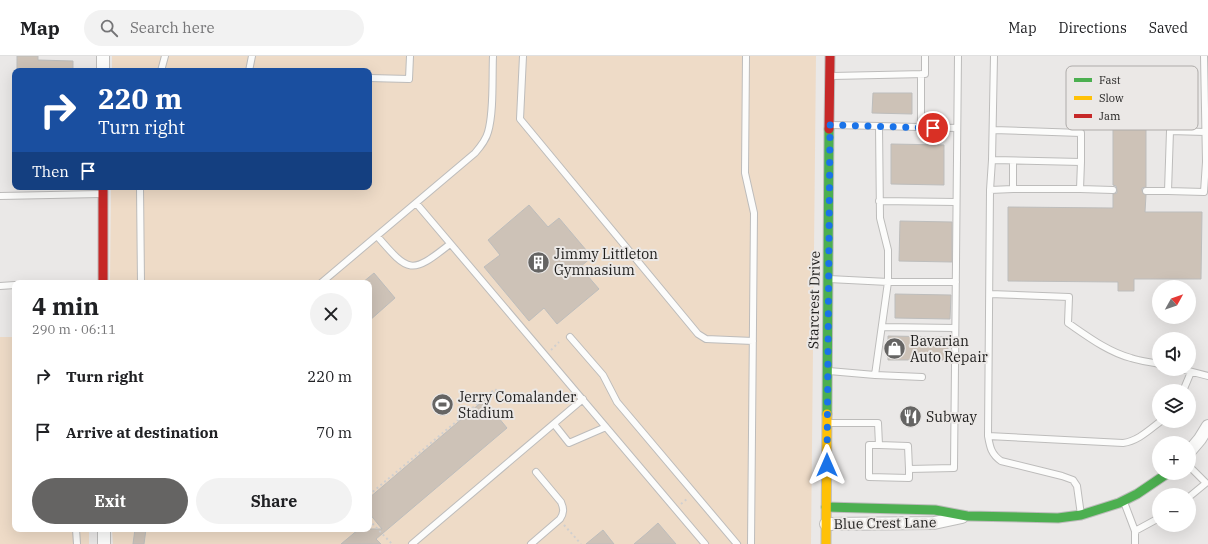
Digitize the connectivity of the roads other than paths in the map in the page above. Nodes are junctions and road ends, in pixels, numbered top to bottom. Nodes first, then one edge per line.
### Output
1 (103, 56) edge
2 (165, 56) edge
3 (252, 56) edge
4 (410, 56) edge
5 (492, 56) edge
6 (523, 56) edge
7 (746, 56) edge
8 (830, 56) edge
9 (925, 56) edge
10 (958, 56) edge
11 (994, 56) edge
12 (1204, 56) edge
13 (103, 68) edge
14 (162, 68) edge
15 (250, 68) edge
16 (921, 74) junction
17 (830, 76) junction
18 (372, 78) edge
19 (830, 125) junction
20 (879, 126) junction
21 (921, 127) junction
22 (957, 128) junction
23 (993, 130) junction
24 (1206, 132) junction
25 (992, 160) junction
26 (1013, 161) junction
27 (1081, 162) junction
28 (1207, 162) edge
29 (1013, 189) junction
30 (1080, 189) junction
31 (140, 190) edge
32 (990, 190) junction
33 (1113, 190) dead end
34 (1146, 190) dead end
35 (103, 191) edge
36 (1168, 191) junction
37 (0, 196) edge
38 (879, 201) junction
39 (956, 202) junction
40 (416, 203) junction
41 (377, 236) junction
42 (450, 244) junction
43 (828, 279) junction
44 (103, 280) edge
45 (141, 280) edge
46 (325, 280) edge
47 (888, 282) junction
48 (956, 282) junction
49 (12, 285) edge
50 (0, 286) edge
51 (990, 294) junction
52 (882, 327) junction
53 (956, 328) junction
54 (570, 336) dead end
55 (753, 341) junction
56 (1152, 363) edge
57 (828, 371) junction
58 (1196, 373) edge
59 (875, 375) junction
60 (1208, 376) edge
61 (922, 377) dead end
62 (583, 400) junction
63 (827, 423) junction
64 (554, 424) junction
65 (1208, 426) edge
66 (606, 427) junction
67 (1152, 428) edge
68 (988, 436) junction
69 (1196, 444) edge
70 (878, 445) junction
71 (909, 469) junction
72 (536, 472) dead end
73 (1196, 473) edge
74 (1158, 480) edge
75 (1207, 483) edge
76 (1196, 492) edge
77 (1124, 500) junction
78 (826, 507) junction
79 (1081, 515) junction
80 (967, 516) junction
81 (1152, 522) edge
82 (826, 524) junction
83 (1135, 531) junction
84 (76, 532) edge
85 (104, 532) edge
86 (77, 544) edge
87 (104, 544) edge
88 (412, 544) edge
89 (531, 544) edge
90 (705, 544) edge
91 (737, 544) edge
92 (751, 544) edge
93 (826, 544) edge
94 (1135, 544) edge

1 - 13 street
2 - 14 lane
3 - 15 lane
4 - 18 lane
5 - 40 lane
6 - 55 lane
7 - 55 lane
8 - 17 main road, Starcrest Drive
9 - 16 lane
10 - 22 lane
11 - 23 lane
12 - 24 lane
16 - 17 lane
16 - 21 lane
17 - 19 main road, Starcrest Drive
19 - 20 lane
19 - 43 main road, Starcrest Drive
20 - 21 lane
20 - 38 lane
21 - 22 lane
22 - 39 lane
23 - 25 lane
23 - 27 lane
24 - 28 lane
24 - 36 lane
25 - 26 lane
25 - 32 lane
26 - 27 lane
26 - 29 lane
27 - 30 lane
28 - 36 lane
29 - 30 lane
29 - 32 lane
30 - 33 lane
31 - 45 lane
32 - 51 lane
34 - 36 lane
35 - 37 lane
35 - 44 main road
38 - 39 lane
38 - 47 lane
39 - 48 lane
40 - 41 lane
40 - 42 lane
41 - 42 lane
41 - 46 lane
42 - 62 lane
43 - 47 lane
43 - 57 main road, Starcrest Drive
47 - 48 lane
47 - 52 lane
48 - 53 lane
49 - 50 lane
51 - 56 lane
51 - 68 lane
52 - 53 lane
52 - 59 lane
53 - 71 lane
54 - 91 lane
55 - 92 lane
57 - 59 lane
57 - 63 main road, Starcrest Drive
58 - 60 lane
59 - 61 lane
62 - 64 lane
62 - 66 lane
63 - 70 lane
63 - 78 main road, Starcrest Drive
64 - 66 lane
64 - 88 lane
65 - 69 street
66 - 90 lane
67 - 68 lane
68 - 79 lane
70 - 71 lane
70 - 71 lane
72 - 89 lane
73 - 75 lane
74 - 77 main road, Blue Crest Lane
75 - 76 lane
77 - 79 main road, Blue Crest Lane
77 - 83 lane
78 - 80 main road, Blue Crest Lane
78 - 82 main road, Starcrest Drive
79 - 80 main road, Blue Crest Lane
80 - 82 street, Blue Crest Lane
81 - 83 lane
82 - 93 main road, Starcrest Drive
83 - 94 lane
84 - 86 lane
85 - 87 street

